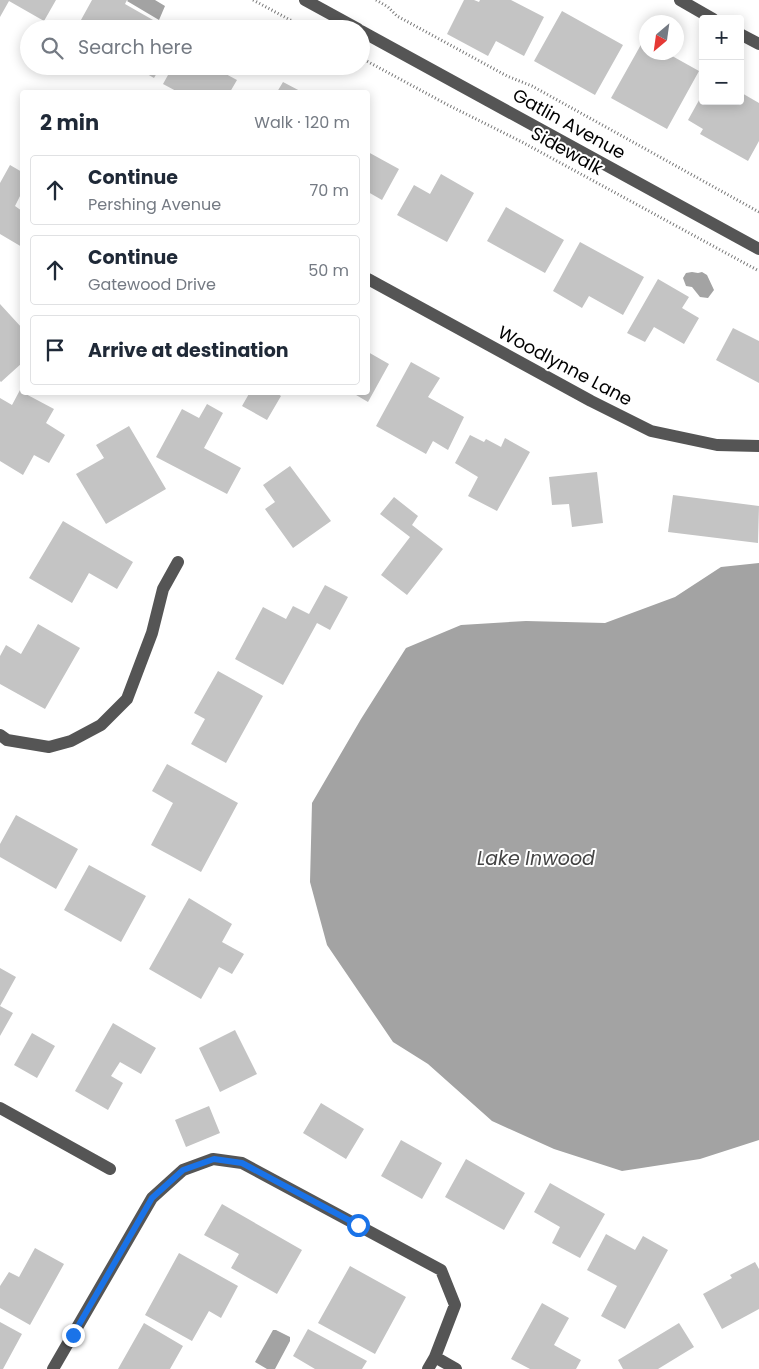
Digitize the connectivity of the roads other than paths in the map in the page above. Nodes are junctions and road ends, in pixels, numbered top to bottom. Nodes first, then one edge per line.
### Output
1 (305, 0) edge
2 (680, 0) edge
3 (706, 15) edge
4 (342, 20) edge
5 (370, 36) edge
6 (744, 36) edge
7 (759, 44) edge
8 (759, 249) edge
9 (370, 280) edge
10 (759, 446) edge
11 (178, 562) dead end
12 (0, 735) edge
13 (0, 1108) edge
14 (110, 1169) dead end
15 (435, 1357) junction
16 (53, 1369) edge
17 (428, 1369) edge
18 (456, 1369) edge

1 - 4 street
2 - 3 street
5 - 8 street, Gatlin Avenue
6 - 7 street
9 - 10 street, Woodlynne Lane
11 - 12 street
13 - 14 street
15 - 16 street
15 - 17 street
15 - 18 street

